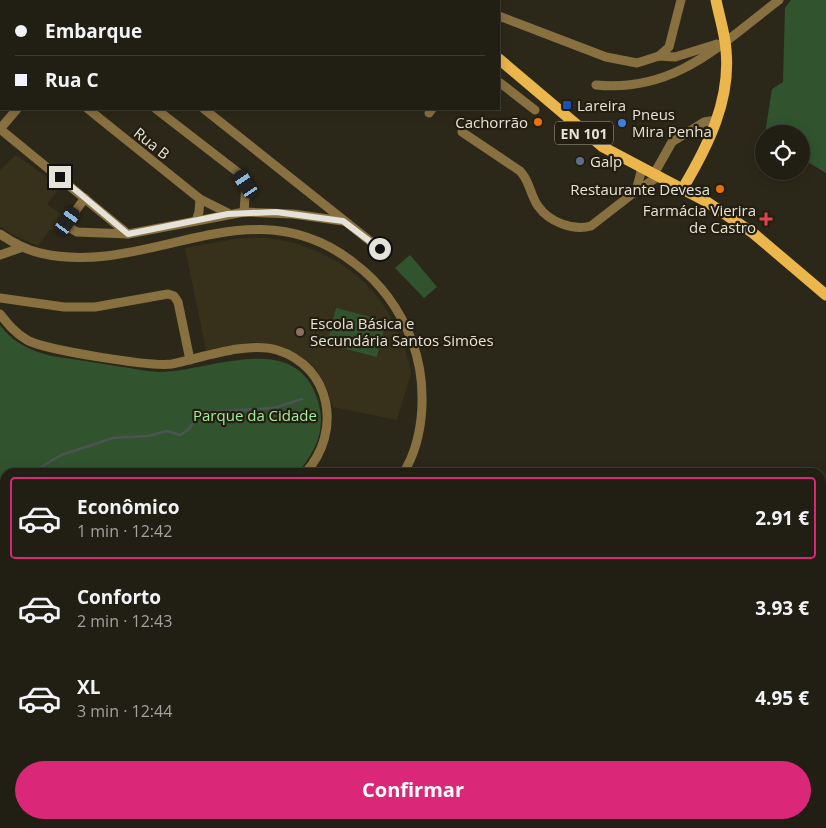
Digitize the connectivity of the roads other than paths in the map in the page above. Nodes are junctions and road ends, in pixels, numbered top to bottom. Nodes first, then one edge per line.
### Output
1 (681, 0) edge
2 (716, 0) edge
3 (779, 0) edge
4 (500, 16) edge
5 (725, 41) junction
6 (659, 56) junction
7 (500, 60) edge
8 (500, 83) edge
9 (596, 85) dead end
10 (536, 91) junction
11 (521, 100) junction
12 (16, 110) edge
13 (89, 110) edge
14 (157, 110) edge
15 (205, 110) edge
16 (534, 110) dead end
17 (717, 120) junction
18 (0, 129) edge
19 (462, 132) dead end
20 (642, 168) junction
21 (656, 175) junction
22 (683, 188) junction
23 (636, 191) junction
24 (85, 198) junction
25 (200, 199) junction
26 (244, 212) junction
27 (228, 214) junction
28 (196, 221) junction
29 (343, 221) junction
30 (0, 234) edge
31 (128, 234) junction
32 (380, 249) dead end
33 (9, 251) edge
34 (826, 295) edge
35 (0, 298) edge
36 (0, 314) edge
37 (190, 360) junction
38 (310, 468) edge
39 (406, 468) edge

1 - 6 street
2 - 5 main road
3 - 5 street
4 - 6 street
5 - 6 street
5 - 9 street
5 - 17 main road
7 - 10 main road, EN 101
8 - 11 street
10 - 11 street
10 - 20 main road, EN 101
11 - 16 street
12 - 18 street
13 - 25 street, Rua B
14 - 26 street
15 - 29 street
17 - 21 street
17 - 22 main road
18 - 24 street
19 - 23 street
20 - 21 main road, EN 101
20 - 23 street
21 - 22 main road, EN 101
21 - 23 street
22 - 34 main road, EN 101
24 - 31 street
24 - 31 street
25 - 27 street, Rua B
25 - 28 street
26 - 27 street
26 - 29 street
27 - 28 street
28 - 31 street
29 - 32 street
30 - 33 street
33 - 39 street
35 - 37 street
36 - 37 street
37 - 38 street

